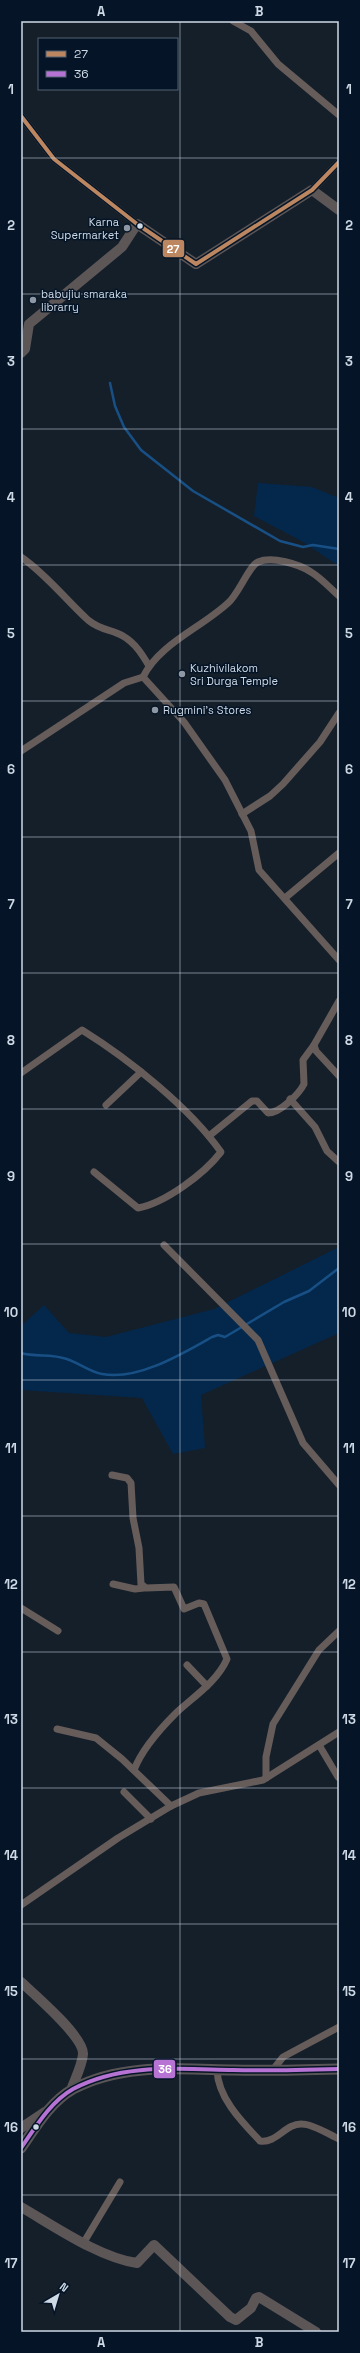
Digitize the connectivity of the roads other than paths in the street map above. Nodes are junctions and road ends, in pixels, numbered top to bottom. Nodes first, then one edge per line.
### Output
1 (232, 21) edge
2 (339, 115) edge
3 (21, 116) edge
4 (339, 162) edge
5 (312, 190) junction
6 (339, 210) edge
7 (137, 224) junction
8 (24, 334) edge
9 (21, 353) edge
10 (21, 557) edge
11 (339, 596) edge
12 (149, 666) junction
13 (143, 677) junction
14 (339, 713) edge
15 (21, 751) edge
16 (242, 814) junction
17 (339, 853) edge
18 (284, 898) junction
19 (339, 960) edge
20 (338, 1006) edge
21 (314, 1045) junction
22 (141, 1072) junction
23 (21, 1073) edge
24 (339, 1076) edge
25 (290, 1099) junction
26 (106, 1105) dead end
27 (209, 1136) junction
28 (339, 1162) edge
29 (94, 1172) dead end
30 (164, 1244) dead end
31 (112, 1475) dead end
32 (339, 1485) edge
33 (113, 1584) dead end
34 (144, 1588) junction
35 (21, 1608) edge
36 (58, 1631) dead end
37 (339, 1631) edge
38 (187, 1665) dead end
39 (207, 1686) junction
40 (57, 1729) dead end
41 (339, 1732) edge
42 (319, 1745) junction
43 (134, 1770) junction
44 (338, 1777) dead end
45 (266, 1778) junction
46 (124, 1792) dead end
47 (171, 1806) junction
48 (151, 1819) junction
49 (21, 1905) edge
50 (21, 1982) edge
51 (339, 2027) edge
52 (339, 2069) edge
53 (217, 2070) junction
54 (272, 2071) junction
55 (71, 2090) junction
56 (48, 2110) junction
57 (21, 2128) edge
58 (339, 2139) edge
59 (21, 2148) edge
60 (120, 2182) dead end
61 (21, 2207) edge
62 (84, 2242) junction
63 (316, 2332) edge

1 - 2 street
3 - 7 street
4 - 5 street
5 - 6 main road
5 - 7 main road
7 - 8 main road
8 - 9 main road
10 - 12 street
11 - 12 street
12 - 13 street
13 - 15 street
13 - 16 street
14 - 16 street
16 - 18 street
17 - 18 street
18 - 19 street
20 - 21 street
21 - 24 street
21 - 25 street
22 - 23 street
22 - 26 street
22 - 27 street
25 - 27 street
25 - 28 street
27 - 29 street
30 - 32 street
31 - 34 street
33 - 34 street
34 - 39 street
35 - 36 street
37 - 45 street
38 - 39 street
39 - 43 street
40 - 43 street
41 - 42 street
42 - 44 street
42 - 45 street
43 - 47 street
45 - 47 street
46 - 48 street
47 - 48 street
48 - 49 street
50 - 55 main road
51 - 54 street
52 - 54 main road
53 - 54 main road
53 - 55 main road
53 - 58 street
55 - 56 main road
56 - 57 main road
56 - 59 main road
60 - 62 street
61 - 62 main road
62 - 63 main road

